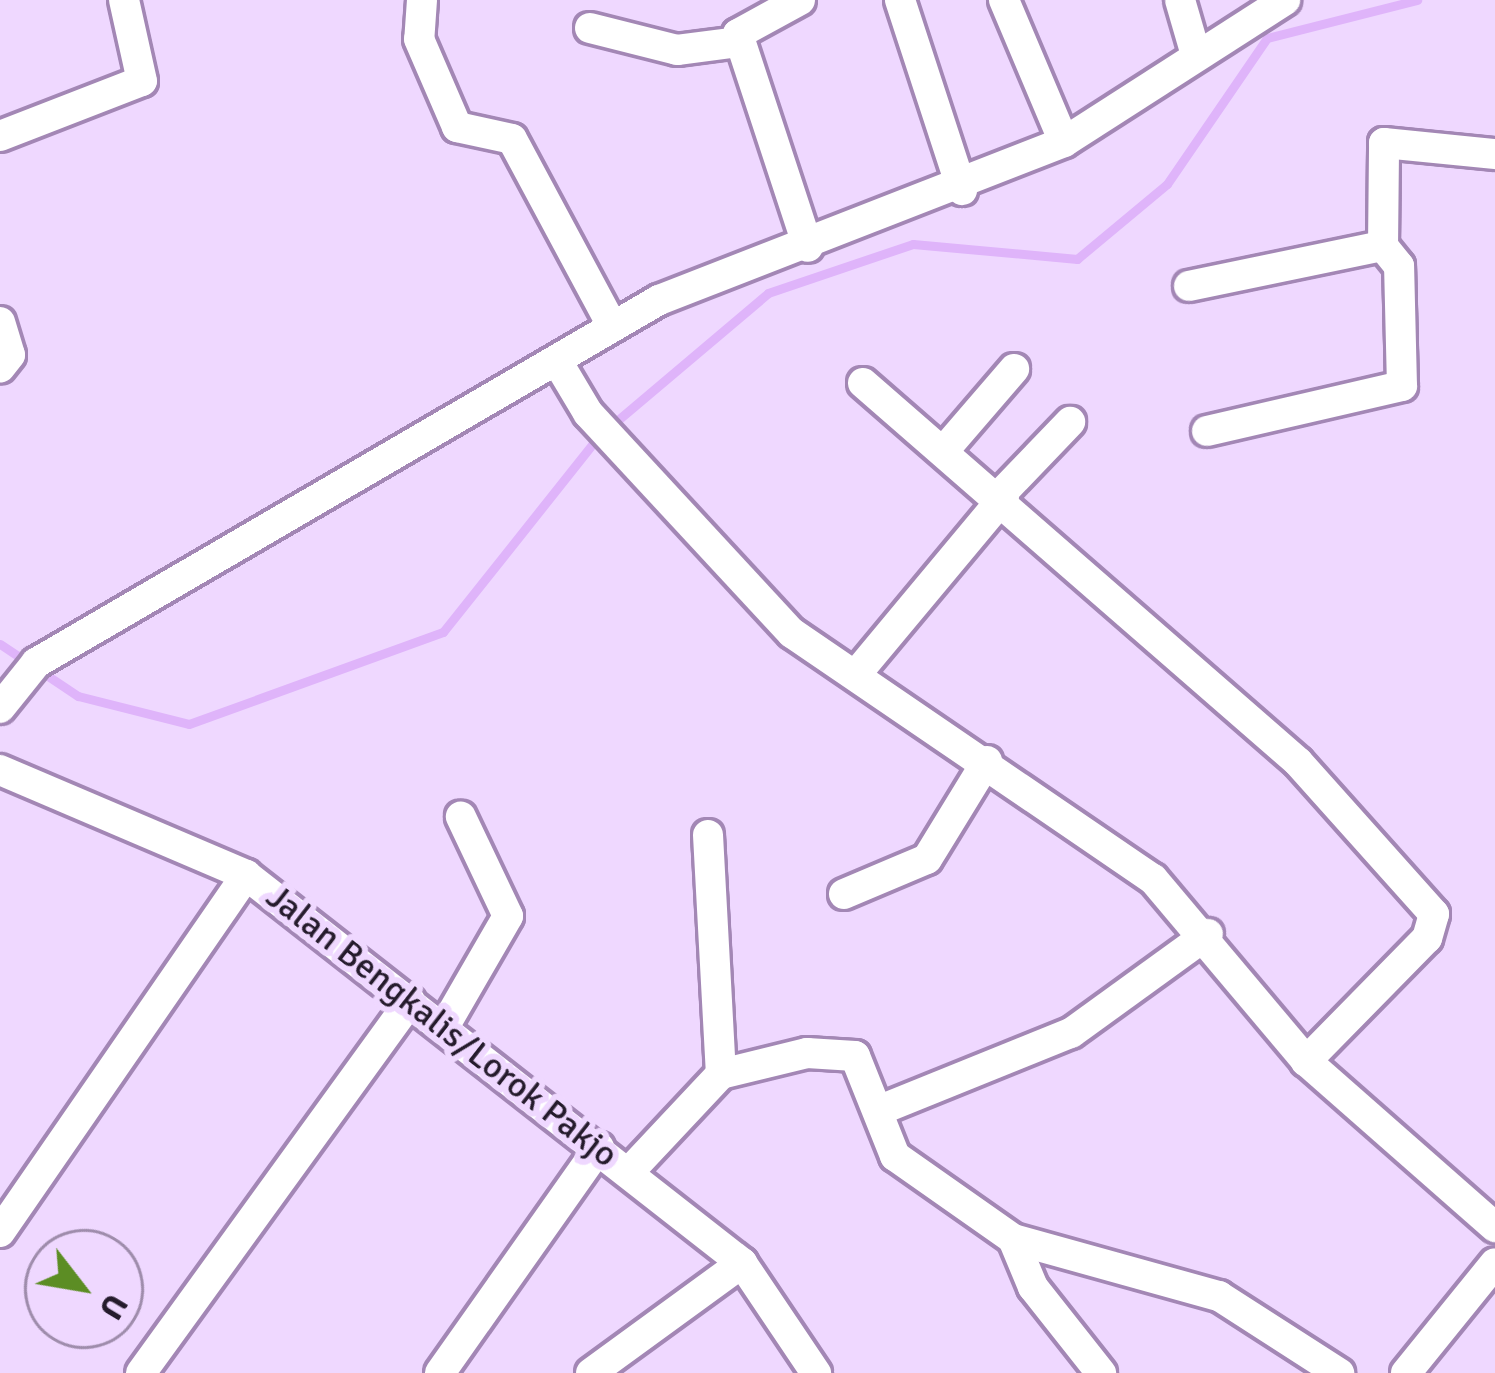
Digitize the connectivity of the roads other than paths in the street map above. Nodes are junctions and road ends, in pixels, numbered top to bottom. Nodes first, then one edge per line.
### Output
1 (124, 0) edge
2 (422, 0) edge
3 (800, 0) edge
4 (900, 0) edge
5 (1004, 0) edge
6 (1180, 0) edge
7 (1285, 0) edge
8 (590, 28) dead end
9 (740, 42) junction
10 (1196, 56) junction
11 (0, 136) edge
12 (1064, 142) junction
13 (1495, 154) edge
14 (962, 190) junction
15 (808, 247) junction
16 (1383, 247) junction
17 (1189, 286) dead end
18 (0, 322) edge
19 (614, 327) junction
20 (557, 361) junction
21 (0, 368) edge
22 (1014, 369) dead end
23 (863, 383) dead end
24 (1070, 422) dead end
25 (1208, 431) dead end
26 (947, 447) junction
27 (1002, 496) junction
28 (858, 672) junction
29 (5, 700) edge
30 (987, 761) junction
31 (0, 770) edge
32 (461, 817) dead end
33 (708, 836) dead end
34 (246, 875) junction
35 (844, 894) dead end
36 (1208, 934) junction
37 (410, 1001) junction
38 (444, 1027) junction
39 (1306, 1061) junction
40 (721, 1074) junction
41 (880, 1110) junction
42 (599, 1148) junction
43 (628, 1172) junction
44 (1495, 1227) edge
45 (0, 1232) edge
46 (1013, 1239) junction
47 (742, 1263) junction
48 (1495, 1264) edge
49 (141, 1373) edge
50 (440, 1373) edge
51 (591, 1373) edge
52 (816, 1373) edge
53 (1101, 1373) edge
54 (1339, 1373) edge
55 (1406, 1373) edge

1 - 11 street
2 - 19 street
3 - 9 street
4 - 14 street
5 - 12 street
6 - 10 street
7 - 10 street
8 - 9 street
9 - 15 street
10 - 12 street
12 - 14 street
13 - 16 street
14 - 15 street
15 - 19 street
16 - 17 street
16 - 25 street
18 - 21 street
19 - 20 street
20 - 28 street
20 - 29 street
22 - 26 street
23 - 26 street
24 - 27 street
26 - 27 street
27 - 28 street
27 - 39 street
28 - 30 street
30 - 35 street
30 - 36 street
31 - 34 street, Jalan Bengkalis/Lorok Pakjo
32 - 38 street
33 - 40 street
34 - 37 street, Jalan Bengkalis/Lorok Pakjo
34 - 45 street
36 - 39 street
36 - 41 street
37 - 38 street, Jalan Bengkalis/Lorok Pakjo
37 - 49 street
38 - 42 street, Jalan Bengkalis/Lorok Pakjo
39 - 44 street
40 - 41 street
40 - 43 street
41 - 46 street
42 - 43 street, Jalan Bengkalis/Lorok Pakjo
42 - 50 street
43 - 47 street, Jalan Bengkalis/Lorok Pakjo
46 - 53 street
46 - 54 street
47 - 51 street
47 - 52 street, Jalan Bengkalis/Lorok Pakjo
48 - 55 street

